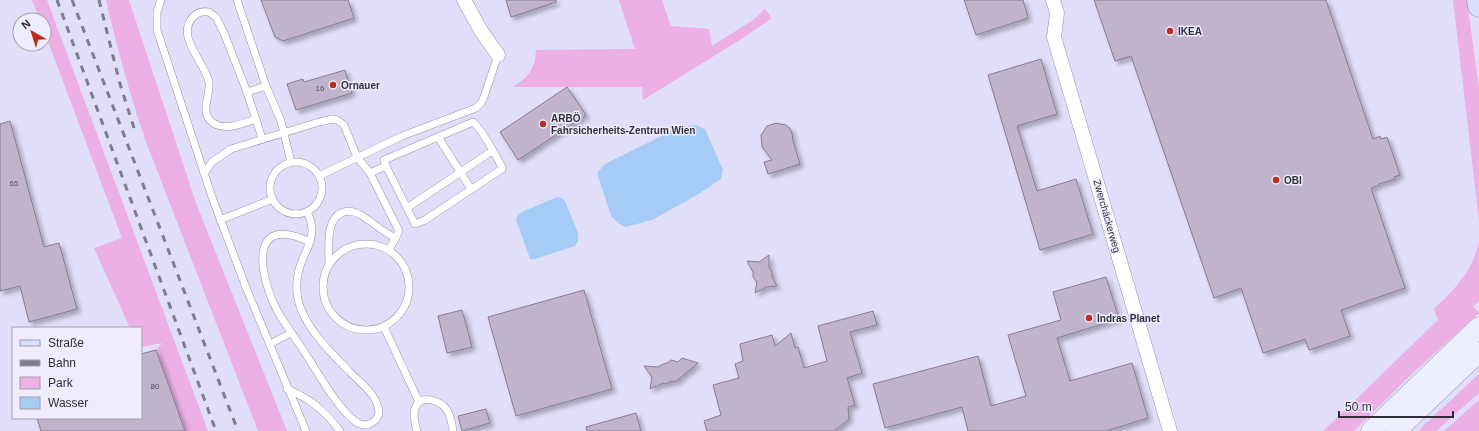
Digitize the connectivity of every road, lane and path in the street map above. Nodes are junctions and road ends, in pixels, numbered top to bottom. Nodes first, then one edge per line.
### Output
1 (161, 0) edge
2 (237, 0) edge
3 (464, 0) edge
4 (1053, 0) edge
5 (1478, 0) edge
6 (1479, 6) edge
7 (498, 55) joint
8 (266, 86) junction
9 (247, 92) junction
10 (256, 119) junction
11 (284, 132) junction
12 (438, 137) junction
13 (262, 138) junction
14 (492, 151) junction
15 (357, 157) junction
16 (291, 162) junction
17 (386, 166) junction
18 (461, 172) junction
19 (370, 173) junction
20 (204, 174) junction
21 (318, 176) junction
22 (471, 189) junction
23 (273, 199) junction
24 (407, 208) junction
25 (307, 212) junction
26 (220, 220) junction
27 (396, 238) junction
28 (310, 242) junction
29 (389, 250) junction
30 (329, 264) junction
31 (384, 327) junction
32 (1479, 327) edge
33 (291, 333) junction
34 (270, 344) junction
35 (1478, 352) edge
36 (287, 389) junction
37 (419, 402) junction
38 (306, 431) edge
39 (340, 431) edge
40 (417, 431) edge
41 (453, 431) edge
42 (1170, 431) edge
43 (1371, 431) edge
44 (1396, 431) edge

1 - 20 lane
2 - 8 lane
3 - 7 street
4 - 42 street, Zwerchäckerweg
5 - 6 main road
7 - 15 lane
8 - 9 lane
8 - 11 lane
9 - 10 lane
9 - 10 lane
10 - 13 lane
11 - 13 lane
11 - 15 lane
11 - 16 lane
12 - 14 lane
12 - 17 lane
12 - 18 lane
13 - 20 lane
14 - 18 lane
14 - 22 lane
15 - 19 lane
15 - 21 lane
16 - 21 lane
16 - 23 lane
17 - 19 lane
17 - 24 lane
18 - 22 lane
18 - 24 lane
19 - 27 lane
20 - 26 lane
21 - 25 lane
22 - 24 lane
23 - 25 lane
23 - 26 lane
25 - 28 lane
26 - 34 lane
27 - 29 lane
27 - 30 lane
28 - 33 lane
28 - 33 lane
29 - 30 lane
29 - 31 lane
30 - 31 lane
31 - 37 lane
32 - 43 main road
33 - 34 lane
34 - 36 lane
35 - 44 main road
36 - 38 lane
36 - 39 lane
37 - 40 lane
37 - 41 lane

